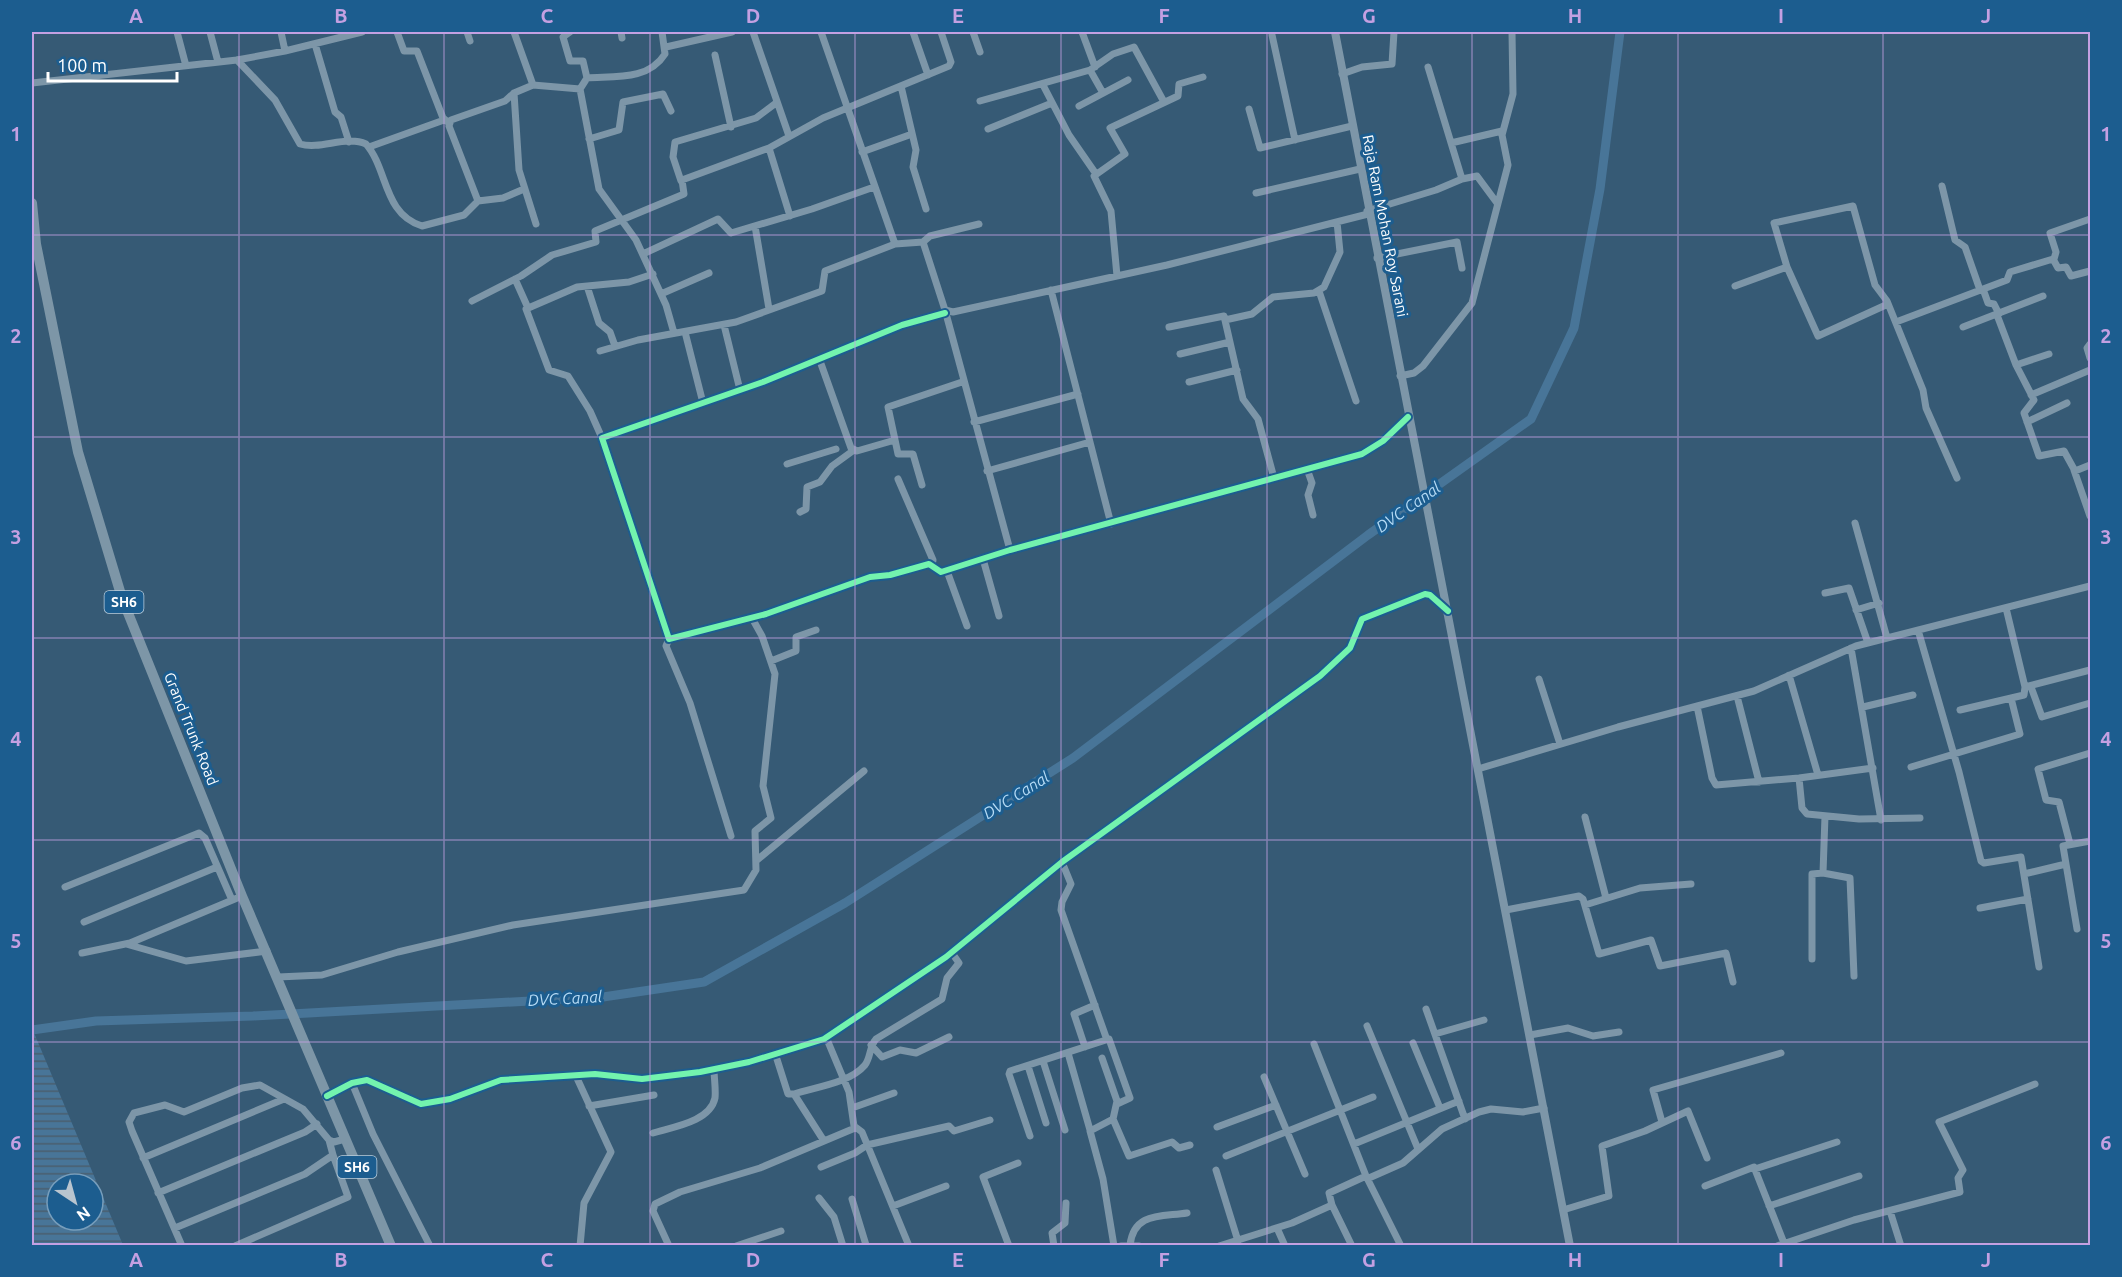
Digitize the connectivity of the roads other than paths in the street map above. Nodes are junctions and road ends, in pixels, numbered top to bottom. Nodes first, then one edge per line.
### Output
1 (177, 32) edge
2 (210, 32) edge
3 (281, 32) edge
4 (362, 32) edge
5 (397, 32) edge
6 (467, 32) edge
7 (514, 32) edge
8 (570, 32) edge
9 (662, 32) edge
10 (732, 32) edge
11 (753, 32) edge
12 (820, 32) edge
13 (913, 32) edge
14 (941, 32) edge
15 (973, 32) edge
16 (1082, 32) edge
17 (1335, 32) edge
18 (1394, 32) edge
19 (1512, 32) edge
20 (1272, 35) dead end
21 (470, 41) dead end
22 (315, 44) junction
23 (666, 47) junction
24 (285, 51) junction
25 (980, 52) dead end
26 (715, 55) dead end
27 (237, 60) junction
28 (218, 62) junction
29 (186, 66) junction
30 (1428, 67) dead end
31 (1093, 68) junction
32 (1342, 74) junction
33 (928, 75) junction
34 (1203, 76) dead end
35 (587, 78) junction
36 (1128, 80) dead end
37 (32, 84) edge
38 (533, 85) junction
39 (1043, 85) junction
40 (901, 86) junction
41 (580, 89) junction
42 (514, 93) junction
43 (1103, 93) junction
44 (981, 101) dead end
45 (1164, 102) junction
46 (1052, 103) junction
47 (776, 104) junction
48 (1079, 106) dead end
49 (846, 108) junction
50 (1249, 109) dead end
51 (671, 111) dead end
52 (447, 121) junction
53 (1352, 126) junction
54 (731, 127) junction
55 (988, 129) dead end
56 (1502, 131) junction
57 (912, 134) junction
58 (789, 136) junction
59 (589, 139) junction
60 (1295, 140) junction
61 (350, 142) junction
62 (1451, 144) junction
63 (369, 147) junction
64 (769, 148) junction
65 (862, 152) junction
66 (1360, 169) junction
67 (1095, 174) junction
68 (1462, 179) junction
69 (681, 181) junction
70 (1942, 186) dead end
71 (874, 187) junction
72 (524, 189) junction
73 (1256, 193) dead end
74 (478, 201) junction
75 (32, 203) edge
76 (1497, 203) junction
77 (926, 209) dead end
78 (1368, 212) junction
79 (790, 216) junction
80 (622, 219) junction
81 (2091, 219) edge
82 (1337, 222) junction
83 (536, 224) dead end
84 (979, 224) dead end
85 (755, 226) junction
86 (923, 242) junction
87 (895, 244) junction
88 (643, 254) junction
89 (1377, 258) junction
90 (2054, 258) junction
91 (1787, 267) junction
92 (1462, 268) dead end
93 (2091, 271) edge
94 (710, 273) dead end
95 (653, 274) junction
96 (1117, 276) junction
97 (515, 279) junction
98 (587, 286) junction
99 (1736, 286) dead end
100 (1051, 290) junction
101 (1982, 290) junction
102 (1319, 291) junction
103 (661, 294) junction
104 (2043, 296) dead end
105 (472, 301) dead end
106 (1888, 304) junction
107 (528, 308) junction
108 (769, 309) junction
109 (945, 311) junction
110 (1998, 315) junction
111 (1225, 320) junction
112 (1896, 322) junction
113 (724, 326) junction
114 (1169, 327) dead end
115 (1963, 327) dead end
116 (686, 332) junction
117 (674, 333) junction
118 (1230, 342) junction
119 (2091, 344) edge
120 (615, 346) junction
121 (600, 351) dead end
122 (1180, 354) dead end
123 (2049, 354) dead end
124 (2091, 358) edge
125 (820, 361) junction
126 (2016, 365) junction
127 (1236, 370) junction
128 (2091, 370) edge
129 (1400, 376) junction
130 (962, 382) junction
131 (1189, 382) dead end
132 (740, 390) junction
133 (1078, 394) junction
134 (2031, 395) junction
135 (1356, 401) dead end
136 (2067, 402) dead end
137 (703, 403) junction
138 (1409, 421) junction
139 (974, 422) junction
140 (2027, 422) junction
141 (602, 438) junction
142 (895, 440) junction
143 (1090, 442) junction
144 (836, 450) dead end
145 (854, 450) junction
146 (787, 464) dead end
147 (2091, 465) edge
148 (1307, 469) junction
149 (2074, 470) junction
150 (987, 471) junction
151 (1274, 478) junction
152 (1957, 478) dead end
153 (898, 479) dead end
154 (922, 485) dead end
155 (800, 513) dead end
156 (1313, 515) dead end
157 (2091, 516) edge
158 (1855, 523) dead end
159 (1111, 524) junction
160 (1010, 550) junction
161 (983, 559) junction
162 (932, 565) junction
163 (947, 571) junction
164 (2091, 586) edge
165 (1825, 593) dead end
166 (1878, 603) junction
167 (2006, 608) junction
168 (1856, 610) junction
169 (1448, 611) junction
170 (999, 616) dead end
171 (752, 618) junction
172 (967, 626) dead end
173 (816, 630) dead end
174 (1918, 630) junction
175 (1887, 638) junction
176 (669, 639) junction
177 (1868, 643) junction
178 (1851, 648) junction
179 (771, 661) junction
180 (2091, 670) edge
181 (1789, 675) junction
182 (1539, 679) dead end
183 (2028, 687) junction
184 (1912, 695) dead end
185 (1737, 696) junction
186 (2011, 698) junction
187 (2091, 703) edge
188 (1697, 706) junction
189 (1863, 707) junction
190 (1960, 710) dead end
191 (1560, 744) junction
192 (2091, 753) edge
193 (1954, 755) junction
194 (1911, 767) dead end
195 (1873, 768) junction
196 (1478, 769) junction
197 (864, 771) dead end
198 (1818, 775) junction
199 (1799, 778) junction
200 (1759, 782) junction
201 (1825, 816) junction
202 (1585, 817) dead end
203 (1920, 818) dead end
204 (1881, 820) junction
205 (731, 836) dead end
206 (2091, 841) edge
207 (2070, 844) junction
208 (757, 860) junction
209 (1062, 862) junction
210 (2066, 864) junction
211 (217, 867) junction
212 (1823, 873) junction
213 (2024, 874) junction
214 (1690, 884) dead end
215 (65, 887) dead end
216 (237, 898) junction
217 (1606, 898) junction
218 (2028, 899) junction
219 (1584, 905) junction
220 (1980, 908) dead end
221 (1506, 910) junction
222 (84, 922) dead end
223 (2077, 929) dead end
224 (125, 944) junction
225 (267, 951) junction
226 (82, 953) dead end
227 (952, 953) junction
228 (1812, 959) dead end
229 (2039, 967) dead end
230 (1854, 976) dead end
231 (279, 979) junction
232 (1733, 982) dead end
233 (1095, 1005) junction
234 (1426, 1010) dead end
235 (1484, 1020) dead end
236 (1367, 1026) dead end
237 (1618, 1032) dead end
238 (1435, 1034) junction
239 (1530, 1035) junction
240 (826, 1037) junction
241 (949, 1037) dead end
242 (1107, 1040) junction
243 (1413, 1043) dead end
244 (1314, 1044) dead end
245 (871, 1045) junction
246 (1085, 1047) junction
247 (775, 1053) junction
248 (1068, 1053) junction
249 (1780, 1053) dead end
250 (1102, 1058) dead end
251 (1043, 1061) junction
252 (1028, 1066) junction
253 (714, 1069) junction
254 (576, 1076) junction
255 (1264, 1077) dead end
256 (844, 1079) junction
257 (352, 1083) junction
258 (2035, 1084) dead end
259 (325, 1092) junction
260 (894, 1093) dead end
261 (794, 1094) junction
262 (654, 1095) dead end
263 (1373, 1097) dead end
264 (284, 1099) junction
265 (1459, 1101) junction
266 (1117, 1104) junction
267 (1276, 1105) junction
268 (589, 1106) junction
269 (852, 1108) junction
270 (1440, 1108) junction
271 (1544, 1108) junction
272 (1340, 1110) junction
273 (1113, 1119) junction
274 (1465, 1119) junction
275 (990, 1120) dead end
276 (1406, 1122) junction
277 (1662, 1122) junction
278 (1046, 1123) dead end
279 (317, 1124) junction
280 (1217, 1127) dead end
281 (855, 1128) junction
282 (1065, 1130) dead end
283 (1090, 1130) junction
284 (1286, 1130) junction
285 (653, 1132) dead end
286 (1030, 1136) dead end
287 (345, 1139) junction
288 (329, 1140) junction
289 (824, 1141) junction
290 (1837, 1142) dead end
291 (1353, 1144) junction
292 (867, 1145) junction
293 (1190, 1145) dead end
294 (1418, 1149) junction
295 (333, 1155) junction
296 (1226, 1156) dead end
297 (143, 1158) junction
298 (1707, 1158) dead end
299 (1018, 1163) dead end
300 (821, 1167) dead end
301 (1755, 1169) junction
302 (1216, 1170) dead end
303 (1305, 1174) dead end
304 (1859, 1176) dead end
305 (1368, 1177) junction
306 (946, 1186) dead end
307 (1705, 1186) dead end
308 (158, 1193) junction
309 (819, 1198) dead end
310 (852, 1199) dead end
311 (1066, 1203) dead end
312 (1332, 1205) junction
313 (893, 1206) junction
314 (1769, 1206) junction
315 (1563, 1210) junction
316 (1890, 1211) junction
317 (1187, 1213) dead end
318 (175, 1228) junction
319 (1277, 1228) junction
320 (781, 1231) dead end
321 (1238, 1241) junction
322 (1780, 1244) edge
323 (182, 1245) edge
324 (235, 1245) edge
325 (391, 1245) edge
326 (430, 1245) edge
327 (580, 1245) edge
328 (669, 1245) edge
329 (736, 1245) edge
330 (843, 1245) edge
331 (866, 1245) edge
332 (909, 1245) edge
333 (1009, 1245) edge
334 (1054, 1245) edge
335 (1114, 1245) edge
336 (1121, 1245) edge
337 (1130, 1245) edge
338 (1139, 1245) edge
339 (1220, 1245) edge
340 (1285, 1245) edge
341 (1352, 1245) edge
342 (1401, 1245) edge
343 (1570, 1245) edge
344 (1901, 1245) edge

1 - 29 street
2 - 28 street
3 - 24 street
4 - 22 street
5 - 52 street
6 - 21 street
7 - 38 street
8 - 35 street
9 - 23 street
10 - 23 street
11 - 47 street
12 - 49 street
13 - 33 street
14 - 33 street
15 - 25 street
16 - 31 street
17 - 32 street, Raja Ram Mohan Roy Sarani
18 - 32 street
19 - 56 street
20 - 60 street
22 - 24 street
22 - 61 street
23 - 35 street
24 - 27 street
26 - 54 street
27 - 28 street
27 - 61 street
28 - 29 street
29 - 37 street
30 - 62 street
31 - 39 street
31 - 43 street
31 - 45 street
32 - 53 street, Raja Ram Mohan Roy Sarani
33 - 40 street
34 - 45 street
35 - 41 street
36 - 43 street
38 - 41 street
38 - 42 street
39 - 44 street
39 - 46 street
40 - 49 street
40 - 57 street
41 - 59 street
42 - 52 street
42 - 72 street
43 - 48 street
45 - 67 street
46 - 55 street
46 - 67 street
47 - 54 street
47 - 58 street
49 - 58 street
49 - 65 street
50 - 60 street
51 - 59 street
52 - 63 street
52 - 74 street
53 - 60 street
53 - 66 street, Raja Ram Mohan Roy Sarani
54 - 69 street
56 - 62 street
56 - 76 street
57 - 65 street
57 - 77 street
58 - 64 street
59 - 80 street
61 - 63 street
62 - 68 street
63 - 74 street
64 - 69 street
64 - 79 street
65 - 71 street
66 - 73 street
66 - 78 street, Raja Ram Mohan Roy Sarani
67 - 96 street
68 - 76 street
68 - 78 street
69 - 80 street
70 - 101 street
71 - 79 street
71 - 87 street
72 - 74 street
72 - 83 street
75 - 216 main road, Grand Trunk Road / SH6
76 - 129 street
78 - 82 street
78 - 89 street, Raja Ram Mohan Roy Sarani
79 - 85 street
80 - 88 street
80 - 97 street
81 - 90 street
82 - 96 street
82 - 102 street
84 - 86 street
85 - 88 street
85 - 108 street
86 - 87 street
86 - 109 street
87 - 108 street
88 - 95 street
89 - 92 street
89 - 129 street, Raja Ram Mohan Roy Sarani
90 - 93 street
90 - 101 street
91 - 99 street
91 - 106 street
91 - 106 street
94 - 103 street
95 - 98 street
95 - 103 street
96 - 100 street
97 - 105 street
97 - 107 street
98 - 107 street
98 - 120 street
100 - 109 street
100 - 133 street
101 - 110 street
101 - 112 street
102 - 111 street
102 - 135 street
103 - 117 street
104 - 110 street
106 - 112 street
107 - 141 street
108 - 113 street
109 - 125 street
109 - 130 street
110 - 115 street
110 - 126 street
111 - 114 street
111 - 118 street
112 - 152 street
113 - 116 street
113 - 132 street
116 - 117 street
116 - 137 street
117 - 120 street
118 - 122 street
118 - 127 street
119 - 124 street
120 - 121 street
123 - 126 street
125 - 132 street
125 - 145 street
126 - 134 street
127 - 131 street
127 - 151 street
128 - 134 street
129 - 138 street, Raja Ram Mohan Roy Sarani
130 - 139 street
130 - 142 street
132 - 137 street
133 - 139 street
133 - 143 street
134 - 140 street
136 - 140 street
137 - 141 street
138 - 148 street
138 - 169 street, Raja Ram Mohan Roy Sarani
139 - 150 street
140 - 149 street
141 - 176 street
142 - 145 street
142 - 154 street
143 - 150 street
143 - 159 street
144 - 146 street
145 - 155 street
147 - 149 street
148 - 151 street
148 - 156 street
149 - 157 street
150 - 160 street
151 - 159 street
153 - 162 street
158 - 166 street
159 - 160 street
160 - 161 street
161 - 163 street
161 - 170 street
162 - 163 street
162 - 171 street
163 - 172 street
164 - 167 street
165 - 168 street
166 - 168 street
166 - 175 street
167 - 174 street
167 - 183 street
168 - 177 street
169 - 196 street, Raja Ram Mohan Roy Sarani
169 - 209 street
171 - 176 street
171 - 179 street
173 - 179 street
174 - 175 street
174 - 193 street
175 - 177 street
176 - 205 street
177 - 178 street
178 - 181 street
178 - 189 street
179 - 208 street
180 - 183 street
181 - 185 street
181 - 198 street
182 - 191 street
183 - 186 street
183 - 187 street
184 - 189 street
185 - 188 street
185 - 200 street
186 - 190 street
186 - 193 street
188 - 191 street
188 - 200 street
189 - 195 street
191 - 196 street
192 - 207 street
193 - 194 street
193 - 213 street
195 - 198 street
195 - 204 street
196 - 221 street, Raja Ram Mohan Roy Sarani
197 - 208 street
198 - 199 street
199 - 200 street
199 - 201 street
201 - 204 street
201 - 212 street
202 - 217 street
203 - 204 street
206 - 207 street
207 - 210 street
208 - 231 street
209 - 227 street
209 - 233 street
210 - 213 street
210 - 223 street
211 - 215 street
211 - 216 street
211 - 222 street
212 - 228 street
212 - 230 street
213 - 218 street
214 - 217 street
216 - 224 street
216 - 225 main road, Grand Trunk Road / SH6
217 - 219 street
218 - 220 street
218 - 229 street
219 - 221 street
219 - 232 street
221 - 239 street, Raja Ram Mohan Roy Sarani
224 - 225 street
224 - 226 street
225 - 231 main road, Grand Trunk Road / SH6
227 - 240 street
227 - 245 street
231 - 259 main road, Grand Trunk Road / SH6
233 - 242 street
233 - 246 street
234 - 238 street
235 - 238 street
236 - 276 street
237 - 239 street
238 - 265 street
239 - 271 street, Raja Ram Mohan Roy Sarani
240 - 247 street
240 - 256 street
241 - 245 street
242 - 246 street
242 - 266 street
243 - 270 street
244 - 272 street
245 - 256 street
246 - 248 street
247 - 253 street
247 - 261 street
248 - 251 street
248 - 283 street
249 - 277 street
250 - 266 street
251 - 252 street
251 - 282 street
252 - 278 street
252 - 286 street
253 - 254 street
253 - 285 street
254 - 257 street
254 - 268 street
255 - 267 street
256 - 261 street
256 - 269 street
257 - 259 street
257 - 326 street
258 - 316 street
259 - 287 main road, Grand Trunk Road / SH6
260 - 269 street
261 - 289 street
262 - 268 street
263 - 272 street
264 - 279 street
264 - 297 street
264 - 297 street
265 - 270 street
265 - 274 street
266 - 273 street
267 - 280 street
267 - 284 street
268 - 327 street
269 - 281 street
270 - 276 street
271 - 274 street
271 - 315 street, Raja Ram Mohan Roy Sarani
272 - 284 street
272 - 291 street
273 - 283 street
273 - 293 street
274 - 294 street
275 - 292 street
276 - 291 street
276 - 294 street
277 - 298 street
277 - 315 street
279 - 288 street
279 - 308 street
281 - 289 street
281 - 292 street
283 - 335 street
284 - 296 street
284 - 303 street
287 - 288 street
287 - 325 main road, Grand Trunk Road / SH6
288 - 295 street
289 - 328 street
290 - 301 street
291 - 305 street
292 - 300 street
292 - 313 street
294 - 305 street
295 - 318 street
295 - 324 street
297 - 308 street
299 - 333 street
301 - 307 street
301 - 314 street
302 - 321 street
304 - 314 street
305 - 312 street
305 - 342 street
306 - 313 street
308 - 318 street
309 - 330 street
310 - 331 street
311 - 334 street
312 - 319 street
312 - 341 street
313 - 332 street
314 - 322 street
315 - 343 street, Raja Ram Mohan Roy Sarani
316 - 322 street
316 - 344 street
317 - 337 street
318 - 323 street
319 - 321 street
319 - 340 street
320 - 329 street
321 - 339 street
336 - 337 street
337 - 338 street

